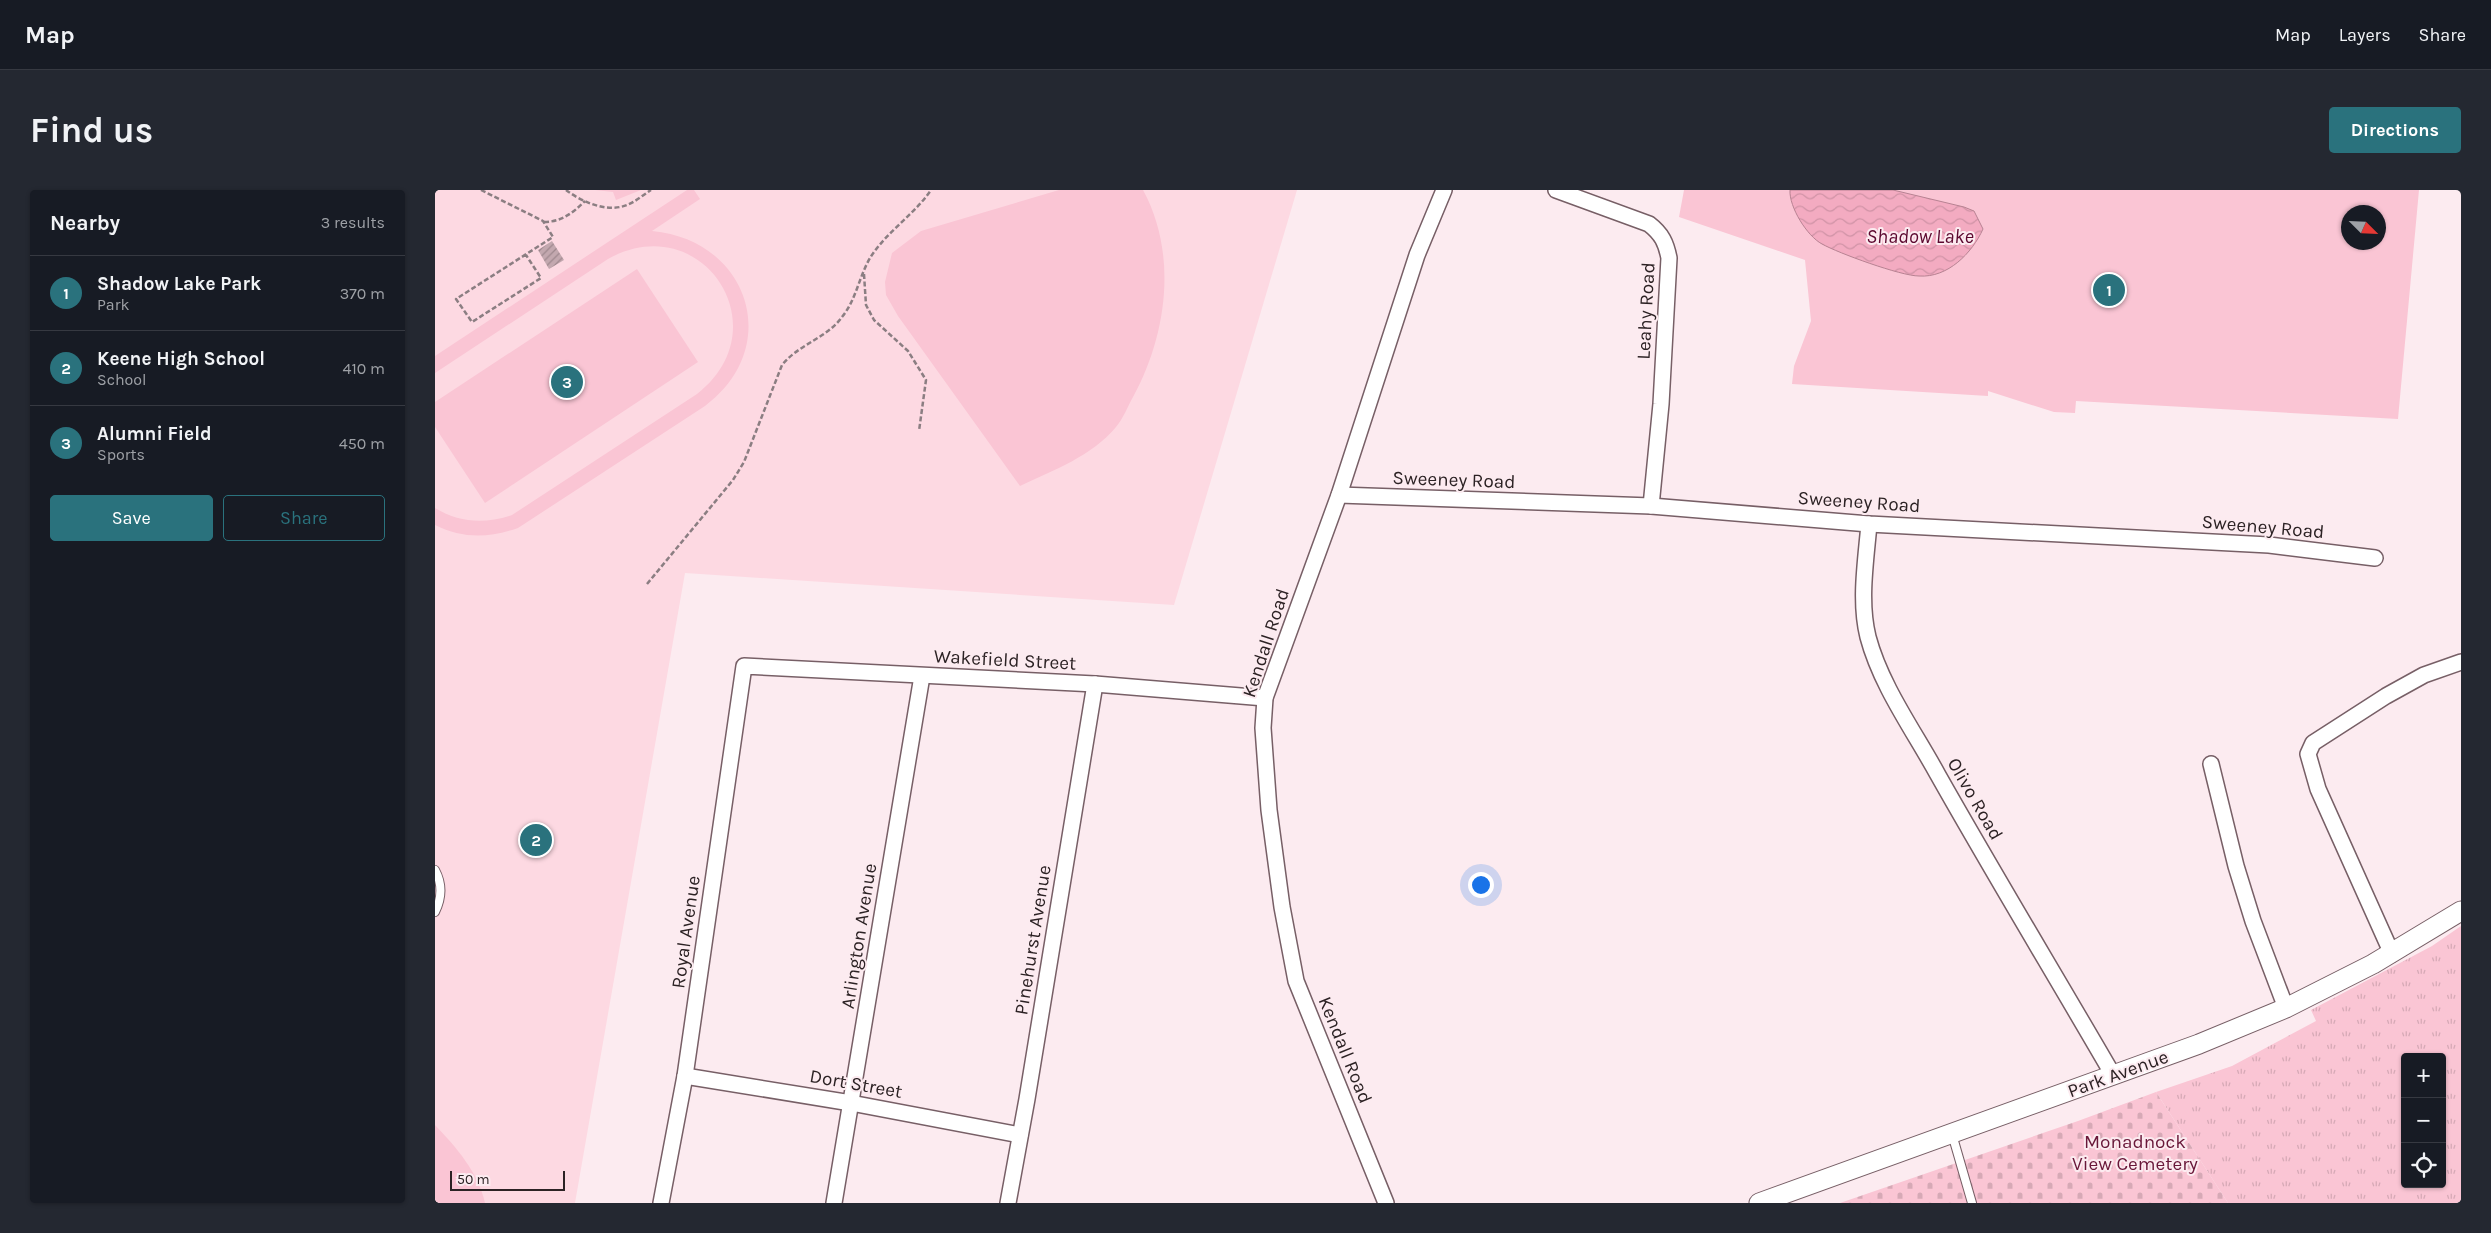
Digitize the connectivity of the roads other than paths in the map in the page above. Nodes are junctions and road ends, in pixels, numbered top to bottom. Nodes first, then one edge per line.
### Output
1 (1443, 190) edge
2 (1556, 190) edge
3 (1339, 495) junction
4 (1651, 506) junction
5 (1869, 524) junction
6 (2375, 558) dead end
7 (2461, 662) edge
8 (744, 666) joint
9 (922, 676) junction
10 (1095, 684) junction
11 (1265, 698) junction
12 (2211, 764) dead end
13 (435, 870) edge
14 (2461, 911) edge
15 (435, 912) edge
16 (2392, 954) junction
17 (2286, 1008) junction
18 (2113, 1075) junction
19 (685, 1076) junction
20 (851, 1103) junction
21 (1952, 1134) junction
22 (1021, 1135) junction
23 (661, 1203) edge
24 (835, 1203) edge
25 (1008, 1203) edge
26 (1386, 1203) edge
27 (1759, 1203) edge
28 (1972, 1203) edge

1 - 3 street, Kendall Road
2 - 4 street, Leahy Road
3 - 4 street, Sweeney Road
3 - 11 street, Kendall Road
4 - 5 street, Sweeney Road
5 - 6 street, Sweeney Road
5 - 18 street, Olivo Road
7 - 16 street
8 - 9 street, Wakefield Street
8 - 19 street, Royal Avenue
9 - 10 street, Wakefield Street
9 - 20 street, Arlington Avenue
10 - 11 street, Wakefield Street
10 - 22 street, Pinehurst Avenue
11 - 26 street, Kendall Road
12 - 17 street
13 - 15 lane
14 - 16 street, Park Avenue
16 - 17 street, Park Avenue
17 - 18 street, Park Avenue
18 - 21 street, Park Avenue
19 - 20 street, Dort Street
19 - 23 street, Royal Avenue
20 - 22 street, Dort Street
20 - 24 street, Arlington Avenue
21 - 27 street, Park Avenue
21 - 28 lane
22 - 25 street, Pinehurst Avenue

